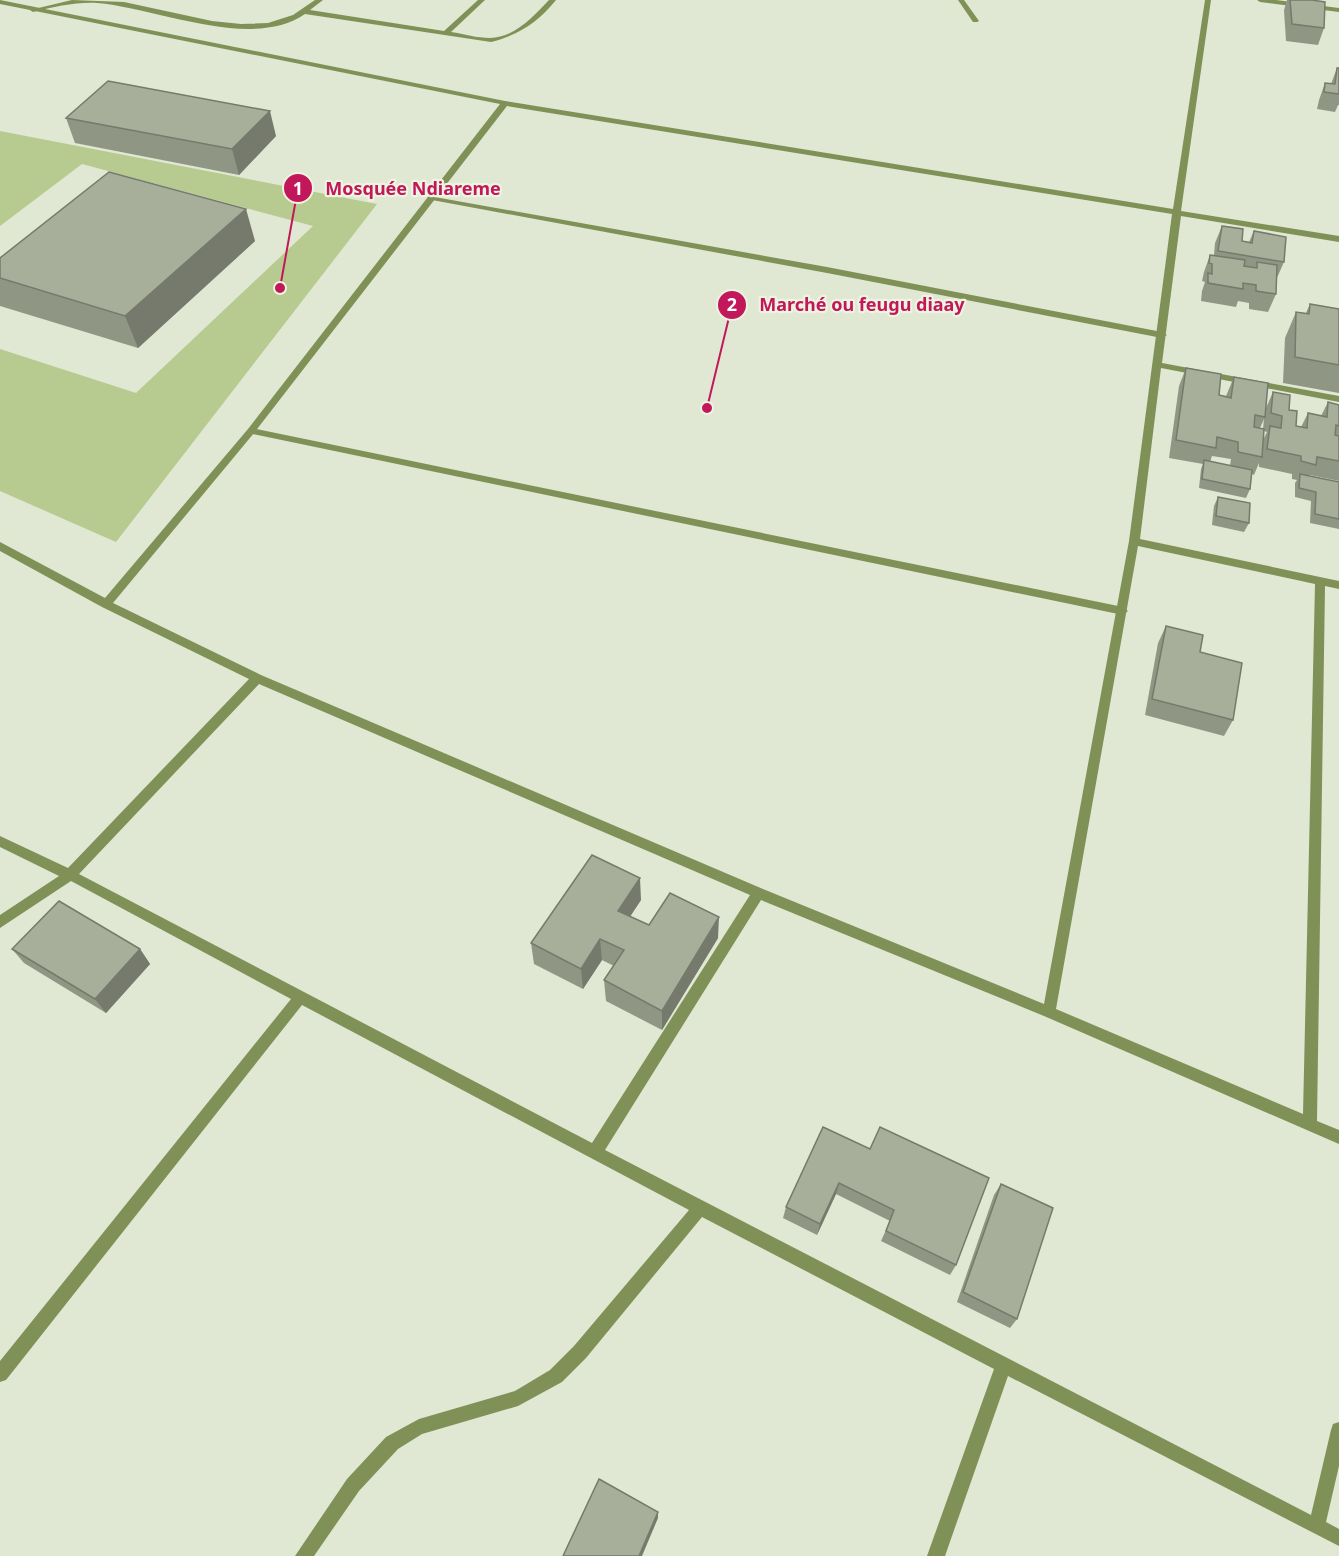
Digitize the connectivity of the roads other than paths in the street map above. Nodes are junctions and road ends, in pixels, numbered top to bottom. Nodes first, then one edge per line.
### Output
1 (320, 0) edge
2 (482, 0) edge
3 (553, 0) edge
4 (961, 0) edge
5 (1208, 0) edge
6 (1260, 0) edge
7 (0, 2) edge
8 (33, 10) junction
9 (1339, 10) edge
10 (307, 12) junction
11 (975, 21) dead end
12 (445, 34) junction
13 (505, 103) junction
14 (432, 198) junction
15 (1177, 211) junction
16 (1339, 239) edge
17 (1162, 335) junction
18 (1158, 365) junction
19 (1339, 399) edge
20 (251, 431) junction
21 (1134, 541) junction
22 (0, 546) edge
23 (1320, 580) junction
24 (1339, 585) edge
25 (106, 604) junction
26 (1123, 611) junction
27 (257, 678) junction
28 (0, 841) edge
29 (70, 875) junction
30 (758, 893) junction
31 (0, 922) edge
32 (301, 996) junction
33 (1048, 1012) junction
34 (1310, 1124) junction
35 (1339, 1137) edge
36 (595, 1152) junction
37 (700, 1208) junction
38 (1004, 1364) junction
39 (0, 1374) edge
40 (1339, 1430) edge
41 (1317, 1527) junction
42 (1339, 1538) edge
43 (304, 1556) edge
44 (936, 1556) edge

1 - 10 street
2 - 12 street
3 - 12 street
4 - 11 street
5 - 15 street
6 - 9 street
7 - 8 street
8 - 10 street
8 - 13 street
10 - 12 street
13 - 14 street
13 - 15 street
14 - 17 street
14 - 20 street
15 - 16 street
15 - 17 street
17 - 18 street
18 - 19 street
18 - 21 street
20 - 25 street
20 - 26 street
21 - 23 street
21 - 26 street
22 - 25 street
23 - 24 street
23 - 34 street
25 - 27 street
26 - 33 street
27 - 29 street
27 - 30 street
28 - 29 street
29 - 31 street
29 - 32 street
30 - 33 street
30 - 36 street
32 - 36 street
32 - 39 street
33 - 34 street
34 - 35 street
36 - 37 street
37 - 38 street
37 - 43 street
38 - 41 street
38 - 44 street
40 - 41 street
41 - 42 street

